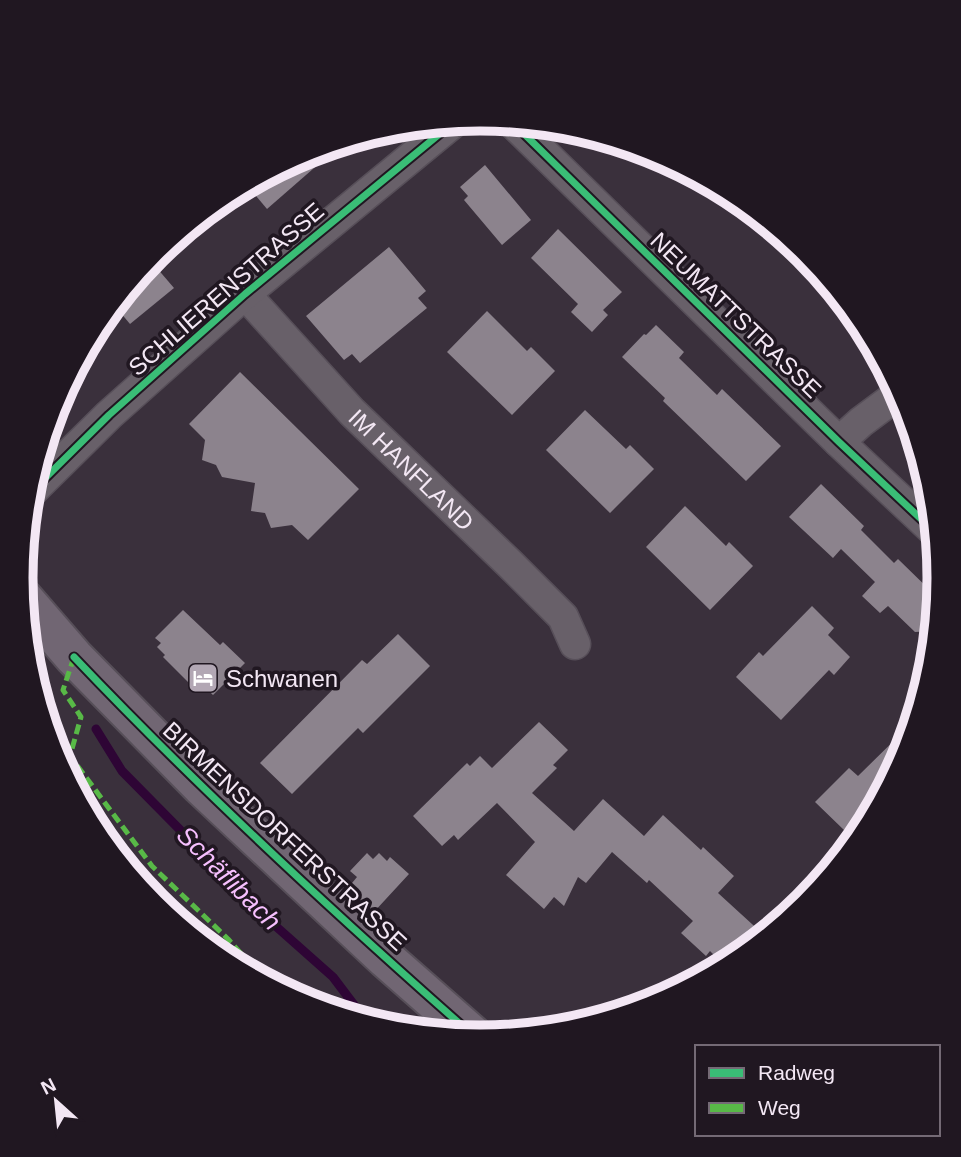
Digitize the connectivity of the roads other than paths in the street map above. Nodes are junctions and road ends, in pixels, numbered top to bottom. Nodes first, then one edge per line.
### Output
1 (441, 133) edge
2 (524, 133) edge
3 (245, 294) junction
4 (891, 400) edge
5 (839, 442) junction
6 (45, 477) edge
7 (924, 522) edge
8 (34, 611) edge
9 (575, 644) dead end
10 (462, 1025) edge

1 - 3 street, SCHLIERENSTRASSE
2 - 5 street, NEUMATTSTRASSE
3 - 6 street, SCHLIERENSTRASSE
3 - 9 street, IM HANFLAND
4 - 5 street
5 - 7 street, NEUMATTSTRASSE
8 - 10 main road, BIRMENSDORFERSTRASSE

